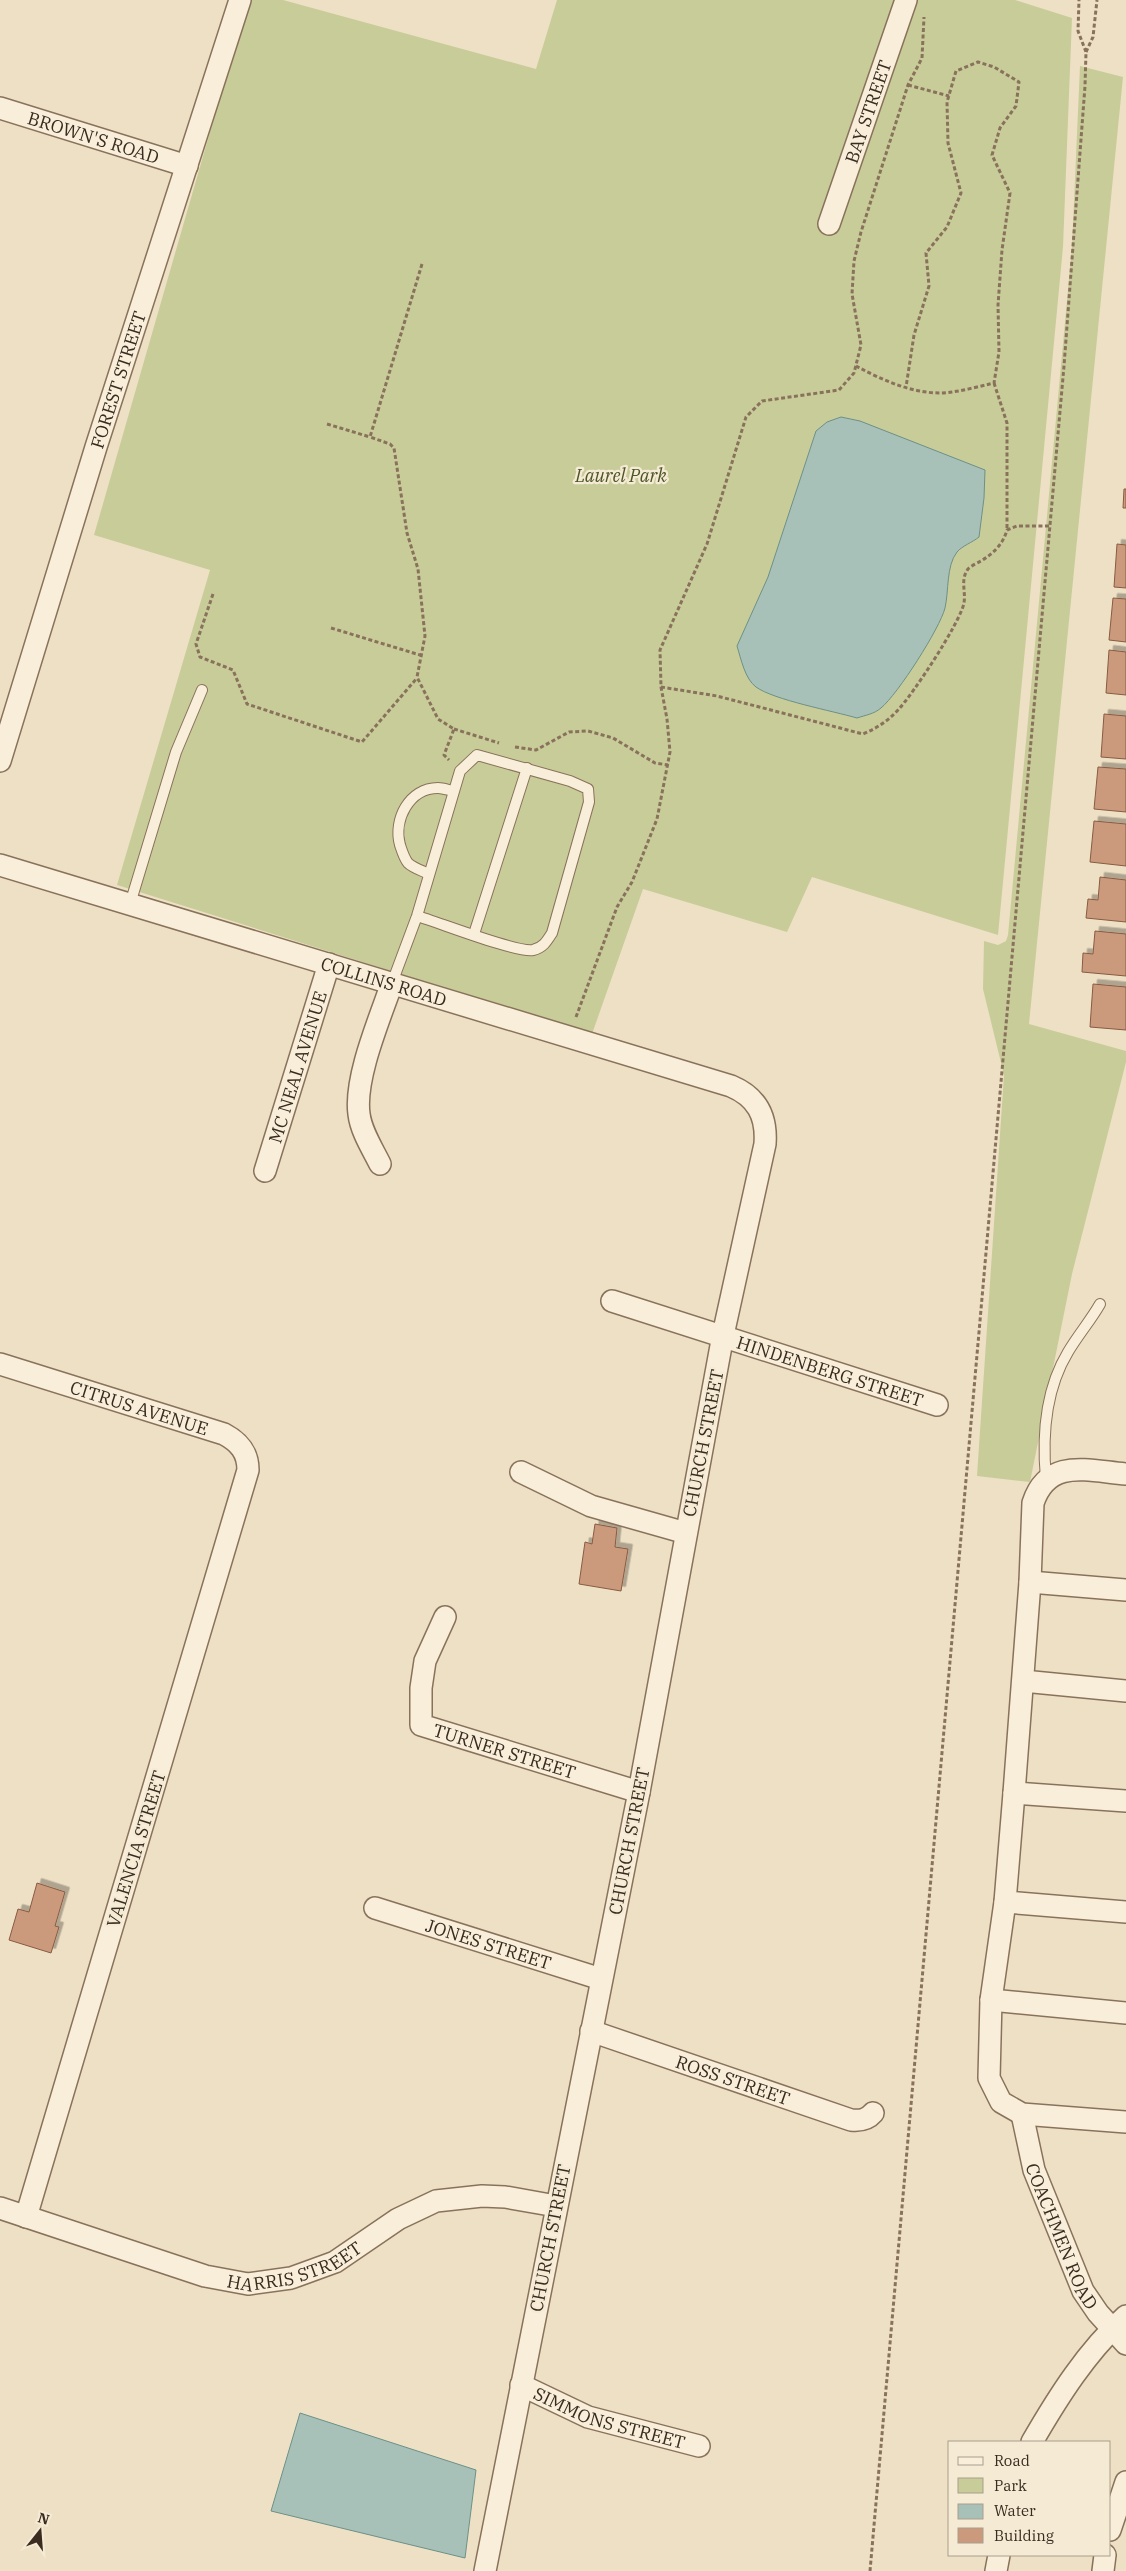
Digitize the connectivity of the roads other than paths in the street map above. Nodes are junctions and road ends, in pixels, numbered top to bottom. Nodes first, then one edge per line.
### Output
1 (240, 0) edge
2 (906, 0) edge
3 (0, 108) edge
4 (187, 166) junction
5 (830, 224) dead end
6 (202, 690) dead end
7 (0, 761) edge
8 (527, 768) junction
9 (453, 791) junction
10 (0, 865) edge
11 (429, 874) junction
12 (130, 904) junction
13 (417, 916) junction
14 (474, 934) junction
15 (329, 964) junction
16 (392, 983) junction
17 (761, 1110) joint
18 (380, 1164) dead end
19 (264, 1171) dead end
20 (612, 1300) dead end
21 (1100, 1304) dead end
22 (723, 1335) junction
23 (0, 1364) edge
24 (937, 1405) dead end
25 (521, 1472) dead end
26 (1126, 1474) edge
27 (1046, 1479) junction
28 (246, 1481) joint
29 (686, 1533) junction
30 (1030, 1582) junction
31 (1126, 1590) edge
32 (445, 1617) dead end
33 (1023, 1681) junction
34 (1126, 1691) edge
35 (639, 1792) junction
36 (1014, 1793) junction
37 (1126, 1802) edge
38 (1005, 1902) junction
39 (375, 1908) dead end
40 (1126, 1912) edge
41 (601, 1979) junction
42 (991, 2000) junction
43 (1126, 2013) edge
44 (591, 2030) junction
45 (873, 2113) dead end
46 (1022, 2114) junction
47 (1126, 2122) edge
48 (556, 2206) junction
49 (0, 2208) edge
50 (26, 2217) junction
51 (1122, 2330) edge
52 (521, 2385) junction
53 (1033, 2441) edge
54 (699, 2446) dead end
55 (1126, 2482) edge
56 (1111, 2527) edge
57 (999, 2556) edge
58 (1105, 2556) edge
59 (485, 2571) edge
60 (996, 2571) edge
61 (1103, 2571) edge

1 - 4 street, FOREST STREET
2 - 5 street, BAY STREET
3 - 4 street, BROWN'S ROAD
4 - 7 street, FOREST STREET
6 - 12 lane
8 - 9 lane
8 - 14 lane
8 - 14 lane
9 - 11 lane
9 - 11 lane
10 - 12 street, COLLINS ROAD
11 - 13 lane
12 - 15 street, COLLINS ROAD
13 - 14 lane
13 - 16 lane
15 - 16 street, COLLINS ROAD
15 - 19 street, MC NEAL AVENUE
16 - 17 street, COLLINS ROAD
16 - 18 street
17 - 22 street, CHURCH STREET
20 - 22 street, HINDENBERG STREET
21 - 27 lane
22 - 24 street, HINDENBERG STREET
22 - 29 street, CHURCH STREET
23 - 28 street, CITRUS AVENUE
25 - 29 street
26 - 27 street
27 - 30 street
28 - 50 street, VALENCIA STREET
29 - 35 street, CHURCH STREET
30 - 31 street
30 - 33 street
32 - 35 street, TURNER STREET
33 - 34 street
33 - 36 street
35 - 41 street, CHURCH STREET
36 - 37 street
36 - 38 street
38 - 40 street
38 - 42 street
39 - 41 street, JONES STREET
41 - 44 street, CHURCH STREET
42 - 43 street
42 - 46 street
44 - 45 street, ROSS STREET
44 - 48 street, CHURCH STREET
46 - 47 street
46 - 51 street, COACHMEN ROAD
48 - 50 street, HARRIS STREET
48 - 52 street, CHURCH STREET
49 - 50 street, HARRIS STREET
51 - 53 street
52 - 54 street, SIMMONS STREET
52 - 59 street, CHURCH STREET
55 - 56 street
57 - 60 street
58 - 61 street

